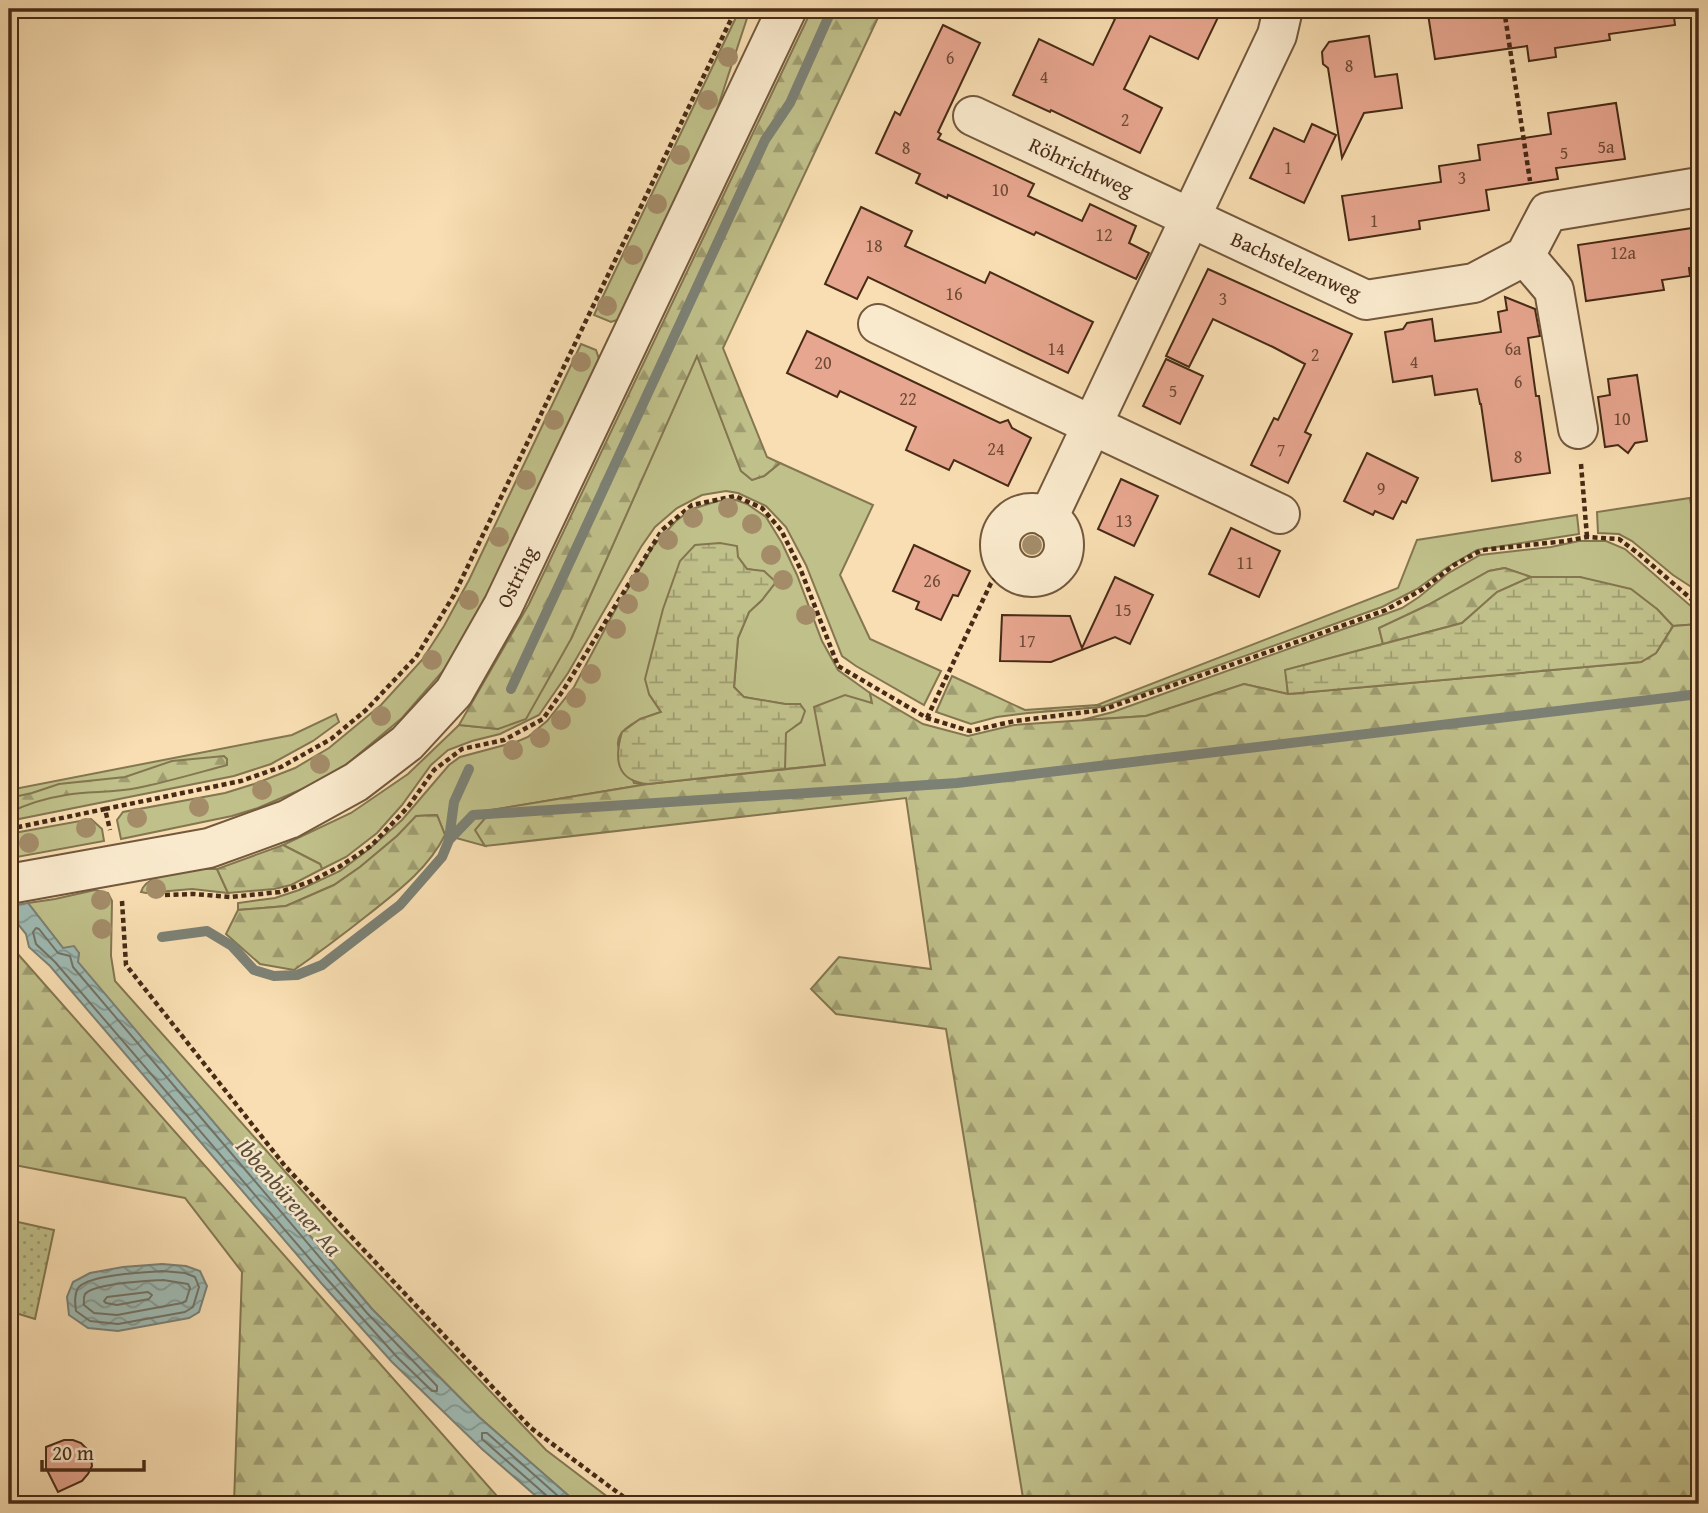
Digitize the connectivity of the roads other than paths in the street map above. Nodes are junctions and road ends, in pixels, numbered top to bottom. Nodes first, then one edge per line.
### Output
1 (787, 9) edge
2 (1283, 9) edge
3 (973, 116) dead end
4 (1699, 187) edge
5 (1189, 218) junction
6 (1525, 256) junction
7 (878, 324) dead end
8 (1093, 425) junction
9 (1578, 429) road end
10 (1280, 514) dead end
11 (1007, 565) road end
12 (9, 884) edge

1 - 12 street, Ostring
2 - 5 street
3 - 5 street, Röhrichtweg
4 - 6 street
5 - 6 street, Bachstelzenweg
5 - 8 street
6 - 9 street
7 - 8 street
8 - 10 street
8 - 11 street

